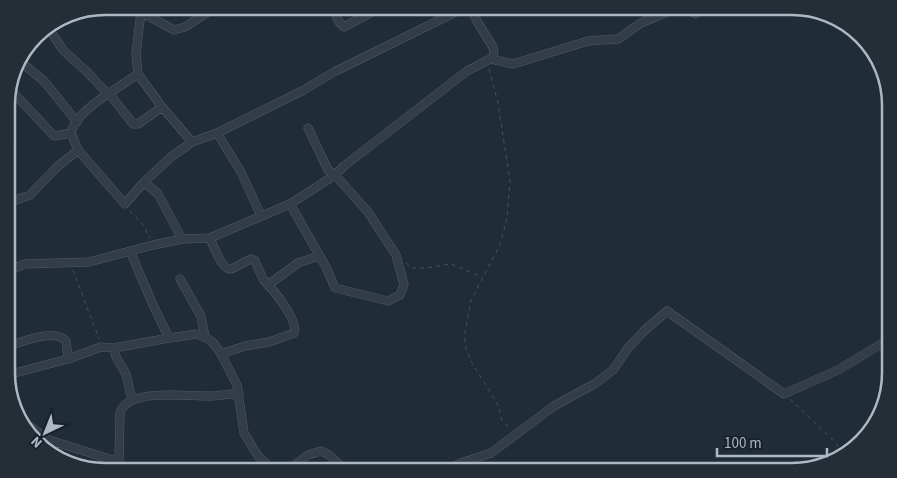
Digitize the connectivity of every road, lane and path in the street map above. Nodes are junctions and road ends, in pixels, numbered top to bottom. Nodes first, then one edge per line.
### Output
1 (141, 15) edge
2 (146, 15) edge
3 (203, 15) edge
4 (336, 15) edge
5 (366, 15) edge
6 (451, 15) edge
7 (474, 15) edge
8 (660, 15) edge
9 (52, 33) edge
10 (488, 60) junction
11 (25, 64) edge
12 (138, 74) junction
13 (108, 94) junction
14 (16, 95) edge
15 (162, 106) junction
16 (77, 122) junction
17 (308, 128) dead end
18 (71, 133) junction
19 (217, 133) junction
20 (192, 142) junction
21 (78, 150) junction
22 (335, 175) junction
23 (144, 182) junction
24 (15, 200) edge
25 (124, 204) junction
26 (290, 204) junction
27 (261, 216) junction
28 (210, 238) junction
29 (182, 239) junction
30 (153, 245) junction
31 (130, 251) junction
32 (319, 256) junction
33 (396, 256) junction
34 (70, 263) junction
35 (15, 268) edge
36 (483, 277) junction
37 (180, 279) dead end
38 (268, 285) junction
39 (205, 337) junction
40 (169, 338) junction
41 (882, 343) edge
42 (15, 344) edge
43 (102, 347) junction
44 (114, 348) junction
45 (221, 354) junction
46 (68, 359) junction
47 (15, 373) edge
48 (239, 393) junction
49 (784, 394) junction
50 (132, 400) junction
51 (36, 431) edge
52 (516, 434) junction
53 (55, 442) junction
54 (52, 446) edge
55 (840, 450) edge
56 (119, 462) joint
57 (265, 463) edge
58 (297, 463) edge
59 (338, 463) edge
60 (461, 463) edge

1 - 12 street
2 - 3 street
4 - 5 street
6 - 19 street
7 - 10 street
8 - 10 street
9 - 13 street
10 - 22 street
10 - 36 path
11 - 16 street
12 - 13 street
12 - 15 street
13 - 15 street
13 - 16 street
14 - 18 street
15 - 20 street
16 - 18 street
17 - 22 street
18 - 21 street
19 - 20 street
19 - 27 street
20 - 23 street
21 - 24 street
21 - 25 street
22 - 26 street
22 - 33 street
23 - 25 street
23 - 29 street
25 - 30 path
26 - 27 street
26 - 32 street
27 - 28 street
28 - 29 street
28 - 38 street
29 - 30 street
30 - 31 street
31 - 34 street
31 - 40 street
32 - 33 street
32 - 38 street
33 - 36 path
34 - 35 street
34 - 43 path
36 - 52 path
37 - 39 street
38 - 45 street
39 - 40 street
39 - 45 street
40 - 44 street
41 - 49 street
42 - 46 street
43 - 44 street
43 - 46 street
44 - 50 street
45 - 48 street
46 - 47 street
48 - 50 street
48 - 57 street
49 - 52 street
49 - 55 path
50 - 56 street
51 - 53 street
52 - 60 street
53 - 54 street
53 - 56 street
58 - 59 street

